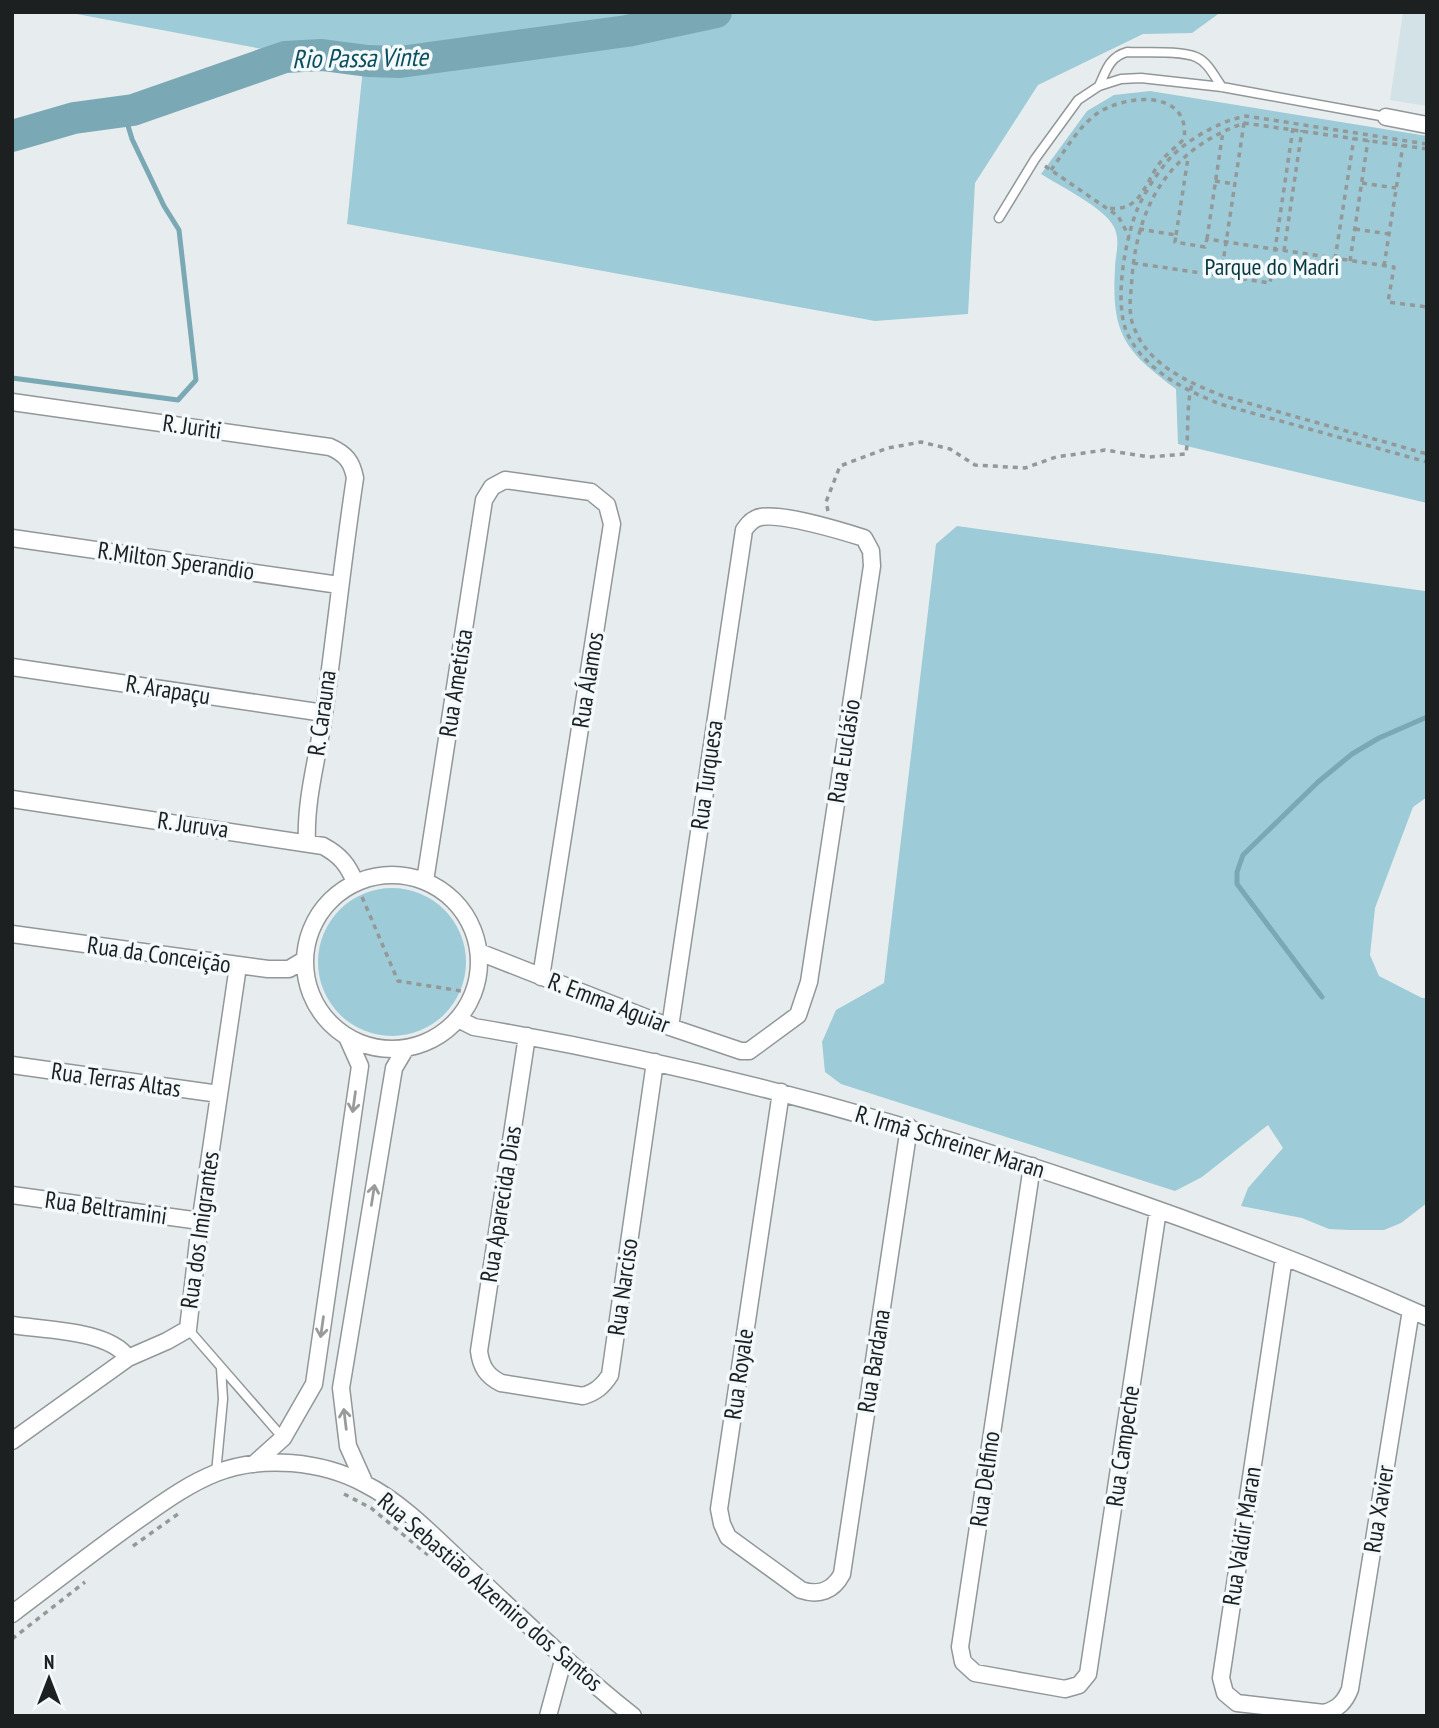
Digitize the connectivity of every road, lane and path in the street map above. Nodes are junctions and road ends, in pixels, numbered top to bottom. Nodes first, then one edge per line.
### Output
1 (1099, 86) junction
2 (1222, 87) junction
3 (1386, 117) joint
4 (1244, 123) junction
5 (1427, 125) edge
6 (1293, 128) junction
7 (1303, 130) junction
8 (1223, 131) junction
9 (1353, 138) junction
10 (1368, 140) junction
11 (1402, 145) junction
12 (1427, 147) edge
13 (1188, 155) junction
14 (1035, 159) junction
15 (1051, 170) junction
16 (1215, 181) junction
17 (1362, 183) junction
18 (1235, 184) junction
19 (1396, 188) junction
20 (1284, 193) junction
21 (1293, 194) junction
22 (1108, 208) junction
23 (999, 218) dead end
24 (1139, 229) junction
25 (1355, 229) junction
26 (1389, 234) junction
27 (1176, 235) junction
28 (1130, 237) junction
29 (1206, 239) junction
30 (1226, 242) junction
31 (1275, 250) junction
32 (1284, 251) junction
33 (1335, 259) junction
34 (1350, 261) junction
35 (1133, 263) junction
36 (1384, 266) junction
37 (1221, 276) junction
38 (1427, 307) edge
39 (1192, 384) junction
40 (1190, 392) junction
41 (12, 402) edge
42 (1427, 454) edge
43 (1427, 461) edge
44 (355, 478) joint
45 (492, 487) joint
46 (748, 524) joint
47 (831, 527) junction
48 (12, 538) edge
49 (339, 585) junction
50 (12, 667) edge
51 (324, 713) junction
52 (12, 799) edge
53 (307, 842) junction
54 (425, 881) junction
55 (355, 882) junction
56 (12, 934) edge
57 (479, 952) junction
58 (304, 960) junction
59 (238, 966) junction
60 (541, 976) junction
61 (474, 993) junction
62 (458, 1019) junction
63 (670, 1027) junction
64 (527, 1036) junction
65 (347, 1037) junction
66 (406, 1048) junction
67 (741, 1051) joint
68 (655, 1062) junction
69 (12, 1065) edge
70 (781, 1092) junction
71 (219, 1094) junction
72 (909, 1128) junction
73 (1032, 1166) junction
74 (12, 1195) edge
75 (1158, 1210) junction
76 (200, 1221) junction
77 (1284, 1257) junction
78 (1411, 1310) junction
79 (1427, 1317) edge
80 (12, 1325) edge
81 (187, 1329) junction
82 (128, 1358) junction
83 (221, 1368) junction
84 (485, 1371) joint
85 (283, 1438) junction
86 (12, 1441) edge
87 (254, 1464) junction
88 (216, 1473) junction
89 (365, 1484) junction
90 (338, 1491) dead end
91 (180, 1513) dead end
92 (130, 1548) dead end
93 (428, 1556) dead end
94 (88, 1580) dead end
95 (830, 1589) joint
96 (12, 1615) edge
97 (12, 1639) edge
98 (564, 1657) junction
99 (1084, 1680) joint
100 (1341, 1705) joint
101 (548, 1716) edge
102 (633, 1716) edge

1 - 2 lane
1 - 2 lane
1 - 14 lane
2 - 3 lane
3 - 5 street
4 - 6 path
4 - 8 path
4 - 18 path
6 - 7 path
6 - 20 path
7 - 9 path
7 - 21 path
8 - 13 path
8 - 16 path
9 - 10 path
9 - 33 path
10 - 11 path
10 - 17 path
11 - 12 path
11 - 19 path
12 - 28 path
13 - 24 path
13 - 27 path
14 - 15 path
14 - 23 lane
15 - 22 path
15 - 22 path
16 - 18 path
16 - 29 path
17 - 19 path
17 - 25 path
18 - 30 path
19 - 26 path
20 - 21 path
20 - 31 path
21 - 32 path
22 - 28 path
24 - 27 path
24 - 35 path
25 - 26 path
25 - 34 path
26 - 36 path
27 - 29 path
28 - 40 path
29 - 30 path
30 - 31 path
30 - 37 path
31 - 32 path
31 - 37 path
32 - 33 path
33 - 34 path
34 - 36 path
35 - 37 path
35 - 39 path
36 - 38 path
39 - 40 path
39 - 42 path
40 - 43 path
40 - 47 path
41 - 44 street, R. Juriti
44 - 49 street, R. Carauna
45 - 54 street, Rua Ametista
45 - 60 street, Rua Álamos
46 - 47 street, Rua Euclásio
46 - 63 street, Rua Turquesa
47 - 67 street, Rua Euclásio
48 - 49 street, R.Milton Sperandio
49 - 51 street, R. Carauna
50 - 51 street, R. Arapaçu
51 - 53 street, R. Carauna
52 - 53 street, R. Juruva
53 - 55 street, R. Juruva
54 - 55 street
54 - 57 street
55 - 58 street
55 - 61 path
56 - 59 street, Rua da Conceição
57 - 60 street, R. Emma Aguiar
57 - 61 street
58 - 59 street, Rua da Conceição
58 - 65 street
59 - 71 street, Rua dos Imigrantes
60 - 63 street, R. Emma Aguiar
61 - 62 street
62 - 64 street, R. Irmã Schreiner Maran
62 - 66 street
63 - 67 street, R. Emma Aguiar
64 - 68 street, R. Irmã Schreiner Maran
64 - 84 street, Rua Aparecida Dias
65 - 66 street
65 -> 85 street
89 -> 66 street
68 - 70 street, R. Irmã Schreiner Maran
68 - 84 street, Rua Narciso
69 - 71 street, Rua Terras Altas
70 - 72 street, R. Irmã Schreiner Maran
70 - 95 street, Rua Royale
71 - 76 street, Rua dos Imigrantes
72 - 73 street, R. Irmã Schreiner Maran
72 - 95 street, Rua Bardana
73 - 75 street, R. Irmã Schreiner Maran
73 - 99 street, Rua Delfino
74 - 76 street, Rua Beltramini
75 - 77 street, R. Irmã Schreiner Maran
75 - 99 street, Rua Campeche
76 - 81 street, Rua dos Imigrantes
77 - 78 street, R. Irmã Schreiner Maran
77 - 100 street, Rua Valdir Maran
78 - 79 street, R. Irmã Schreiner Maran
78 - 100 street, Rua Xavier
80 - 82 street
81 - 82 street, Rua dos Imigrantes
81 - 83 lane
82 - 86 street, Rua dos Imigrantes
83 - 85 lane
83 - 88 lane
85 - 87 street
87 - 88 street, Rua Sebastião Alzemiro dos Santos
87 - 89 street, Rua Sebastião Alzemiro dos Santos
88 - 96 street, Rua Sebastião Alzemiro dos Santos
89 - 98 street, Rua Sebastião Alzemiro dos Santos
90 - 93 path
91 - 92 path
94 - 97 path
98 - 101 street
98 - 102 street, Rua Sebastião Alzemiro dos Santos

